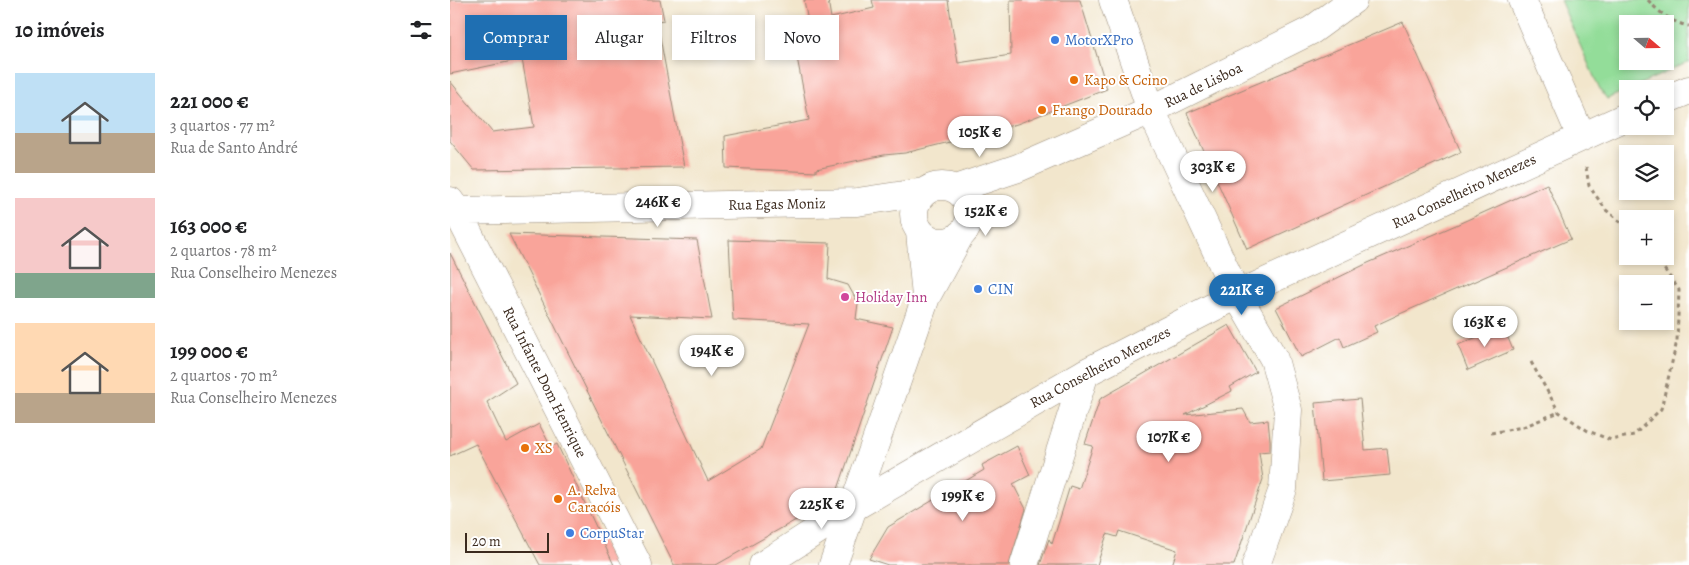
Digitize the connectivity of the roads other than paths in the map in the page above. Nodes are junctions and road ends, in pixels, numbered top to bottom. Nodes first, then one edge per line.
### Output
1 (1112, 0) edge
2 (1353, 0) edge
3 (1522, 0) edge
4 (1689, 90) edge
5 (1674, 96) edge
6 (1151, 110) junction
7 (1619, 120) edge
8 (1581, 136) junction
9 (1018, 168) junction
10 (956, 189) junction
11 (924, 192) junction
12 (857, 202) junction
13 (452, 208) edge
14 (965, 226) junction
15 (918, 227) junction
16 (1237, 295) junction
17 (926, 297) junction
18 (1085, 373) junction
19 (852, 508) junction
20 (638, 565) edge
21 (763, 565) edge
22 (833, 565) edge
23 (1024, 565) edge
24 (1256, 565) edge

1 - 6 main road
2 - 6 main road, Rua de Lisboa
3 - 8 main road
4 - 5 main road
6 - 9 main road, Rua de Lisboa
6 - 16 main road
7 - 8 main road, Rua Conselheiro Menezes
8 - 16 main road, Rua Conselheiro Menezes
9 - 10 main road, Rua de Lisboa
9 - 14 main road, Rua de Lisboa
10 - 11 main road
10 - 14 main road
11 - 12 main road, Rua Egas Moniz
11 - 15 main road
12 - 13 main road, Rua Egas Moniz
12 - 15 main road, Rua Egas Moniz
13 - 20 main road, Rua Infante Dom Henrique
14 - 15 main road
14 - 17 main road
15 - 17 main road
16 - 18 main road, Rua Conselheiro Menezes
16 - 24 main road
17 - 19 main road
18 - 19 main road, Rua Conselheiro Menezes
18 - 23 main road
19 - 21 main road, Rua Conselheiro Menezes
19 - 22 main road

